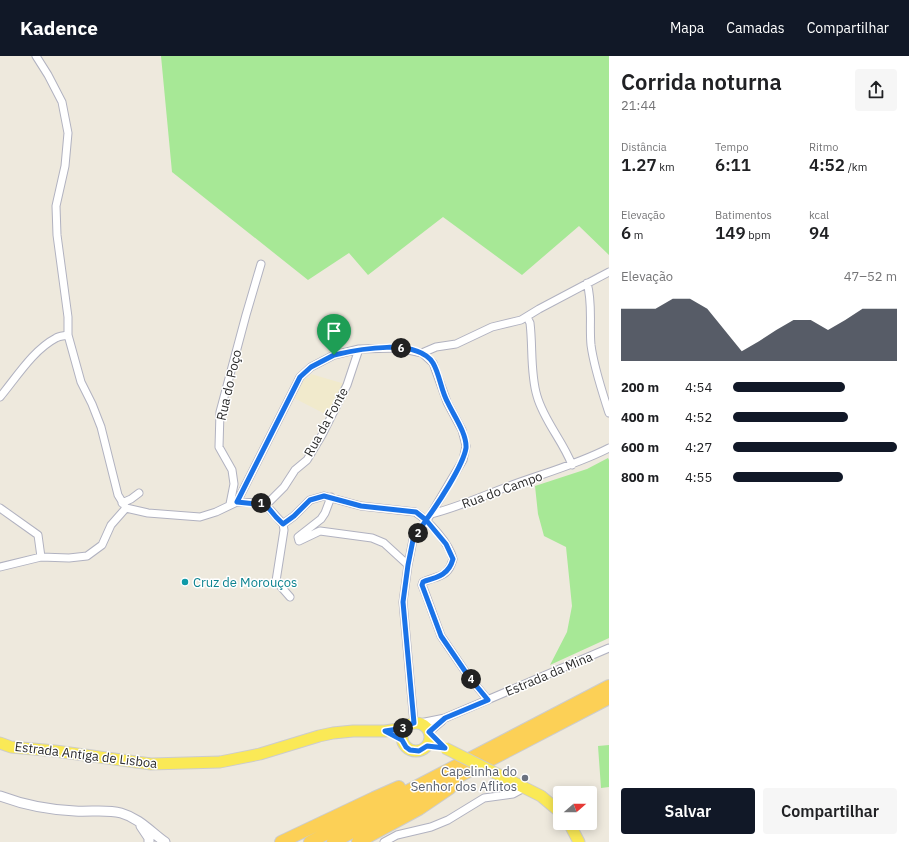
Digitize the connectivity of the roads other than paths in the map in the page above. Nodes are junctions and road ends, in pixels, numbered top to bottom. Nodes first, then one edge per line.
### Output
1 (36, 56) edge
2 (261, 264) dead end
3 (609, 272) edge
4 (587, 284) junction
5 (527, 317) junction
6 (68, 335) junction
7 (359, 349) junction
8 (422, 353) junction
9 (0, 397) edge
10 (609, 413) edge
11 (609, 448) edge
12 (572, 465) junction
13 (139, 493) dead end
14 (331, 497) junction
15 (233, 503) junction
16 (266, 505) junction
17 (124, 506) junction
18 (0, 508) edge
19 (429, 517) junction
20 (283, 524) junction
21 (41, 557) junction
22 (408, 565) junction
23 (0, 567) edge
24 (290, 596) dead end
25 (609, 648) edge
26 (609, 686) edge
27 (609, 698) edge
28 (488, 700) junction
29 (445, 718) junction
30 (413, 725) junction
31 (385, 731) junction
32 (429, 733) junction
33 (402, 740) junction
34 (0, 743) edge
35 (427, 746) junction
36 (445, 748) junction
37 (458, 764) junction
38 (476, 768) junction
39 (524, 788) junction
40 (0, 796) edge
41 (553, 806) edge
42 (136, 820) junction
43 (573, 830) edge
44 (149, 842) edge
45 (165, 842) edge
46 (280, 842) edge
47 (310, 842) edge
48 (333, 842) edge
49 (358, 842) edge
50 (384, 842) edge
51 (579, 842) edge

1 - 6 street
2 - 15 street, Rua do Poço
3 - 4 street
4 - 5 street
4 - 10 street
5 - 8 street
5 - 12 street
6 - 9 street
6 - 17 street
7 - 8 street
7 - 15 street
7 - 16 street, Rua da Fonte
8 - 19 street
11 - 12 street, Rua do Campo
12 - 19 street, Rua do Campo
13 - 17 street
14 - 19 street
14 - 20 street
14 - 22 street
15 - 16 street
15 - 17 street
16 - 20 street
17 - 21 street
18 - 21 street
19 - 22 street
19 - 28 street
20 - 24 street
21 - 23 street
22 - 30 street
25 - 28 street, Estrada da Mina
26 - 37 highway
27 - 38 highway
28 - 29 street, Estrada da Mina
29 - 30 street, Estrada da Mina
29 - 32 street, Estrada da Mina
30 - 31 main road, Estrada Antiga de Lisboa
30 - 32 main road, Estrada Antiga de Lisboa
30 - 33 main road
31 - 33 main road, Estrada Antiga de Lisboa
31 - 34 main road, Estrada Antiga de Lisboa
32 - 35 main road
32 - 36 main road, Estrada Antiga de Lisboa
33 - 35 main road, Estrada Antiga de Lisboa
35 - 36 main road, Estrada Antiga de Lisboa
36 - 39 main road, Estrada Antiga de Lisboa, bridge
37 - 46 highway
37 - 47 highway
38 - 48 highway
38 - 49 highway
39 - 41 main road, Estrada Antiga de Lisboa
39 - 50 street
40 - 42 street
42 - 44 street
42 - 45 street
43 - 51 main road

